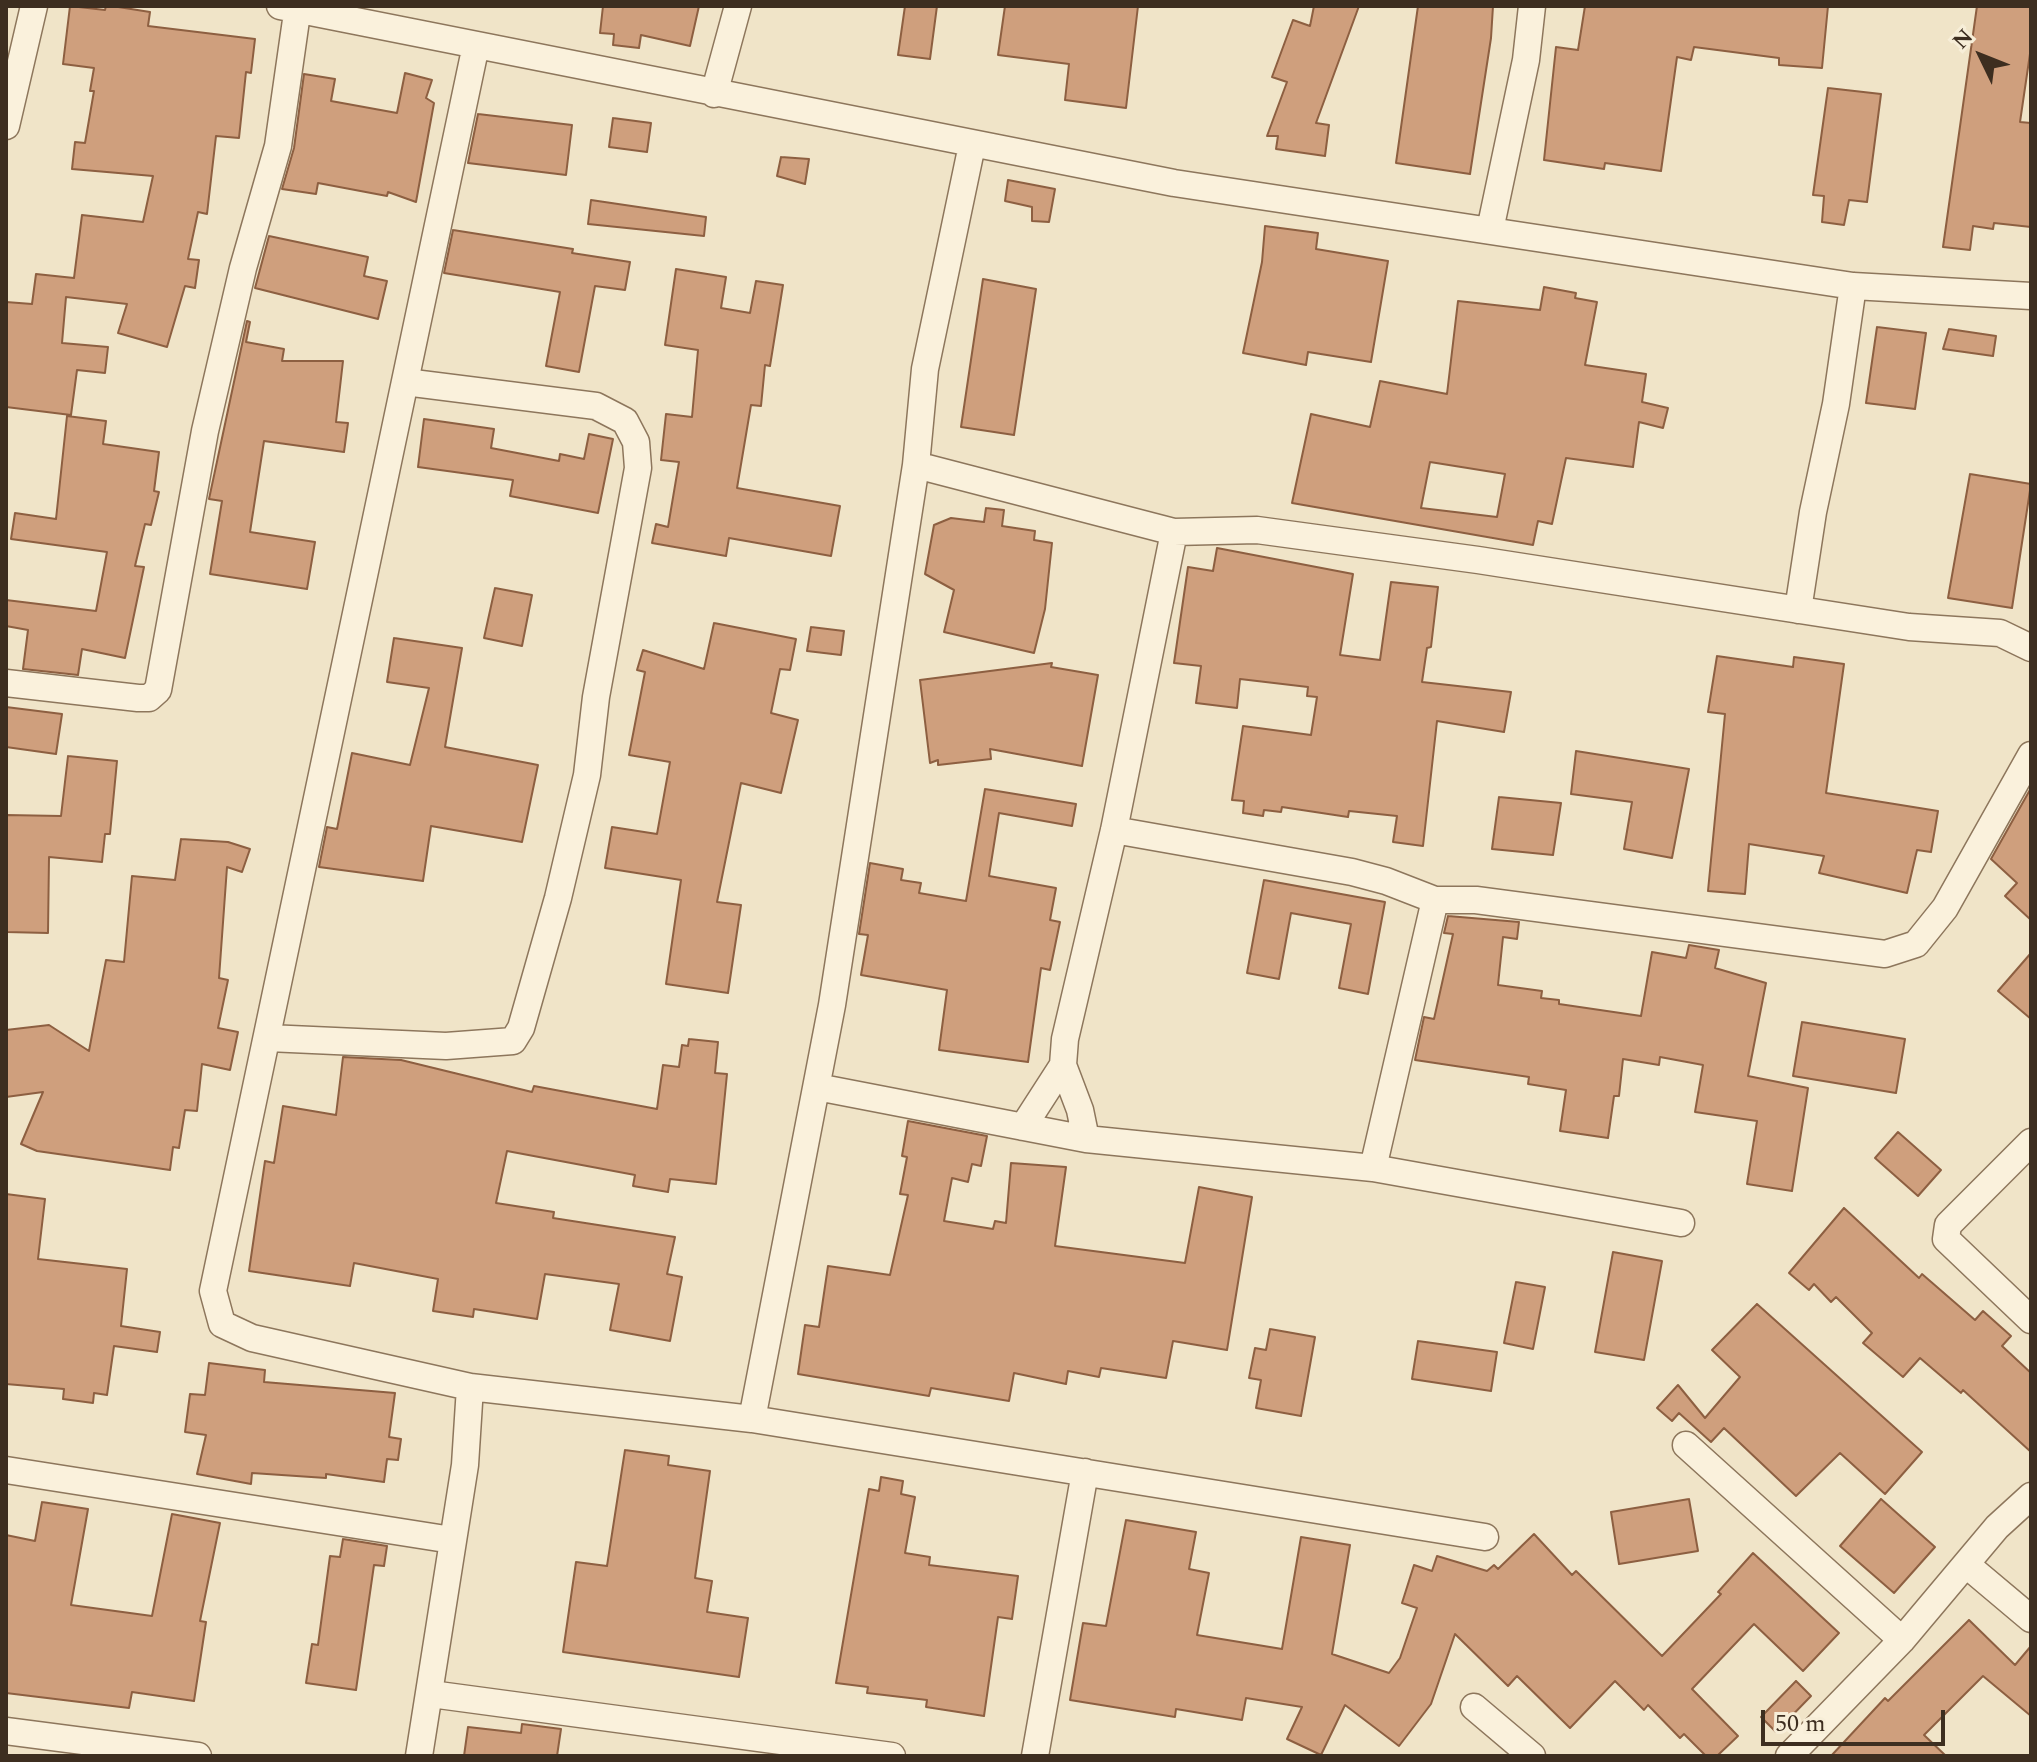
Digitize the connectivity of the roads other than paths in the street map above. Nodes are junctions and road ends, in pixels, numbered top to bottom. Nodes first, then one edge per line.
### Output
1 (34, 6) edge
2 (738, 6) edge
3 (1532, 6) edge
4 (292, 7) edge
5 (476, 45) junction
6 (714, 94) junction
7 (6, 126) edge
8 (972, 145) junction
9 (1490, 230) junction
10 (1853, 286) junction
11 (2031, 296) edge
12 (405, 382) junction
13 (916, 465) junction
14 (1174, 532) junction
15 (1798, 610) junction
16 (2031, 648) edge
17 (6, 683) edge
18 (2031, 755) edge
19 (1114, 830) junction
20 (1435, 900) junction
21 (268, 1038) junction
22 (1063, 1065) junction
23 (817, 1087) junction
24 (1023, 1127) junction
25 (1086, 1139) junction
26 (2031, 1142) edge
27 (1373, 1168) junction
28 (1681, 1223) dead end
29 (2031, 1320) edge
30 (470, 1387) junction
31 (752, 1419) junction
32 (1686, 1445) dead end
33 (6, 1470) edge
34 (1085, 1472) junction
35 (2031, 1496) edge
36 (1485, 1537) dead end
37 (452, 1540) junction
38 (1968, 1566) junction
39 (2031, 1619) edge
40 (1902, 1640) junction
41 (431, 1694) junction
42 (1474, 1707) dead end
43 (6, 1731) edge
44 (735, 1746) edge
45 (198, 1756) edge
46 (419, 1756) edge
47 (892, 1756) edge
48 (1035, 1756) edge
49 (1532, 1756) edge
50 (1789, 1756) edge

1 - 7 street
2 - 6 street
3 - 9 street
4 - 5 street
4 - 17 street
5 - 6 street
5 - 12 street
6 - 8 street
8 - 9 street
8 - 13 street
9 - 10 street
10 - 11 street
10 - 15 street
12 - 21 street
12 - 21 street
13 - 14 street
13 - 23 street
14 - 15 street
14 - 19 street
15 - 16 street
18 - 20 street
19 - 20 street
19 - 22 street
20 - 27 street
21 - 30 street
22 - 24 street
22 - 25 street
23 - 24 street
23 - 31 street
24 - 25 street
25 - 27 street
26 - 29 street
27 - 28 street
30 - 31 street
30 - 37 street
31 - 34 street
32 - 40 street
33 - 37 street
34 - 36 street
34 - 48 street
35 - 38 street
37 - 41 street
38 - 39 street
38 - 40 street
40 - 50 street
41 - 44 street
41 - 46 street
42 - 49 street
43 - 45 street
44 - 47 street

